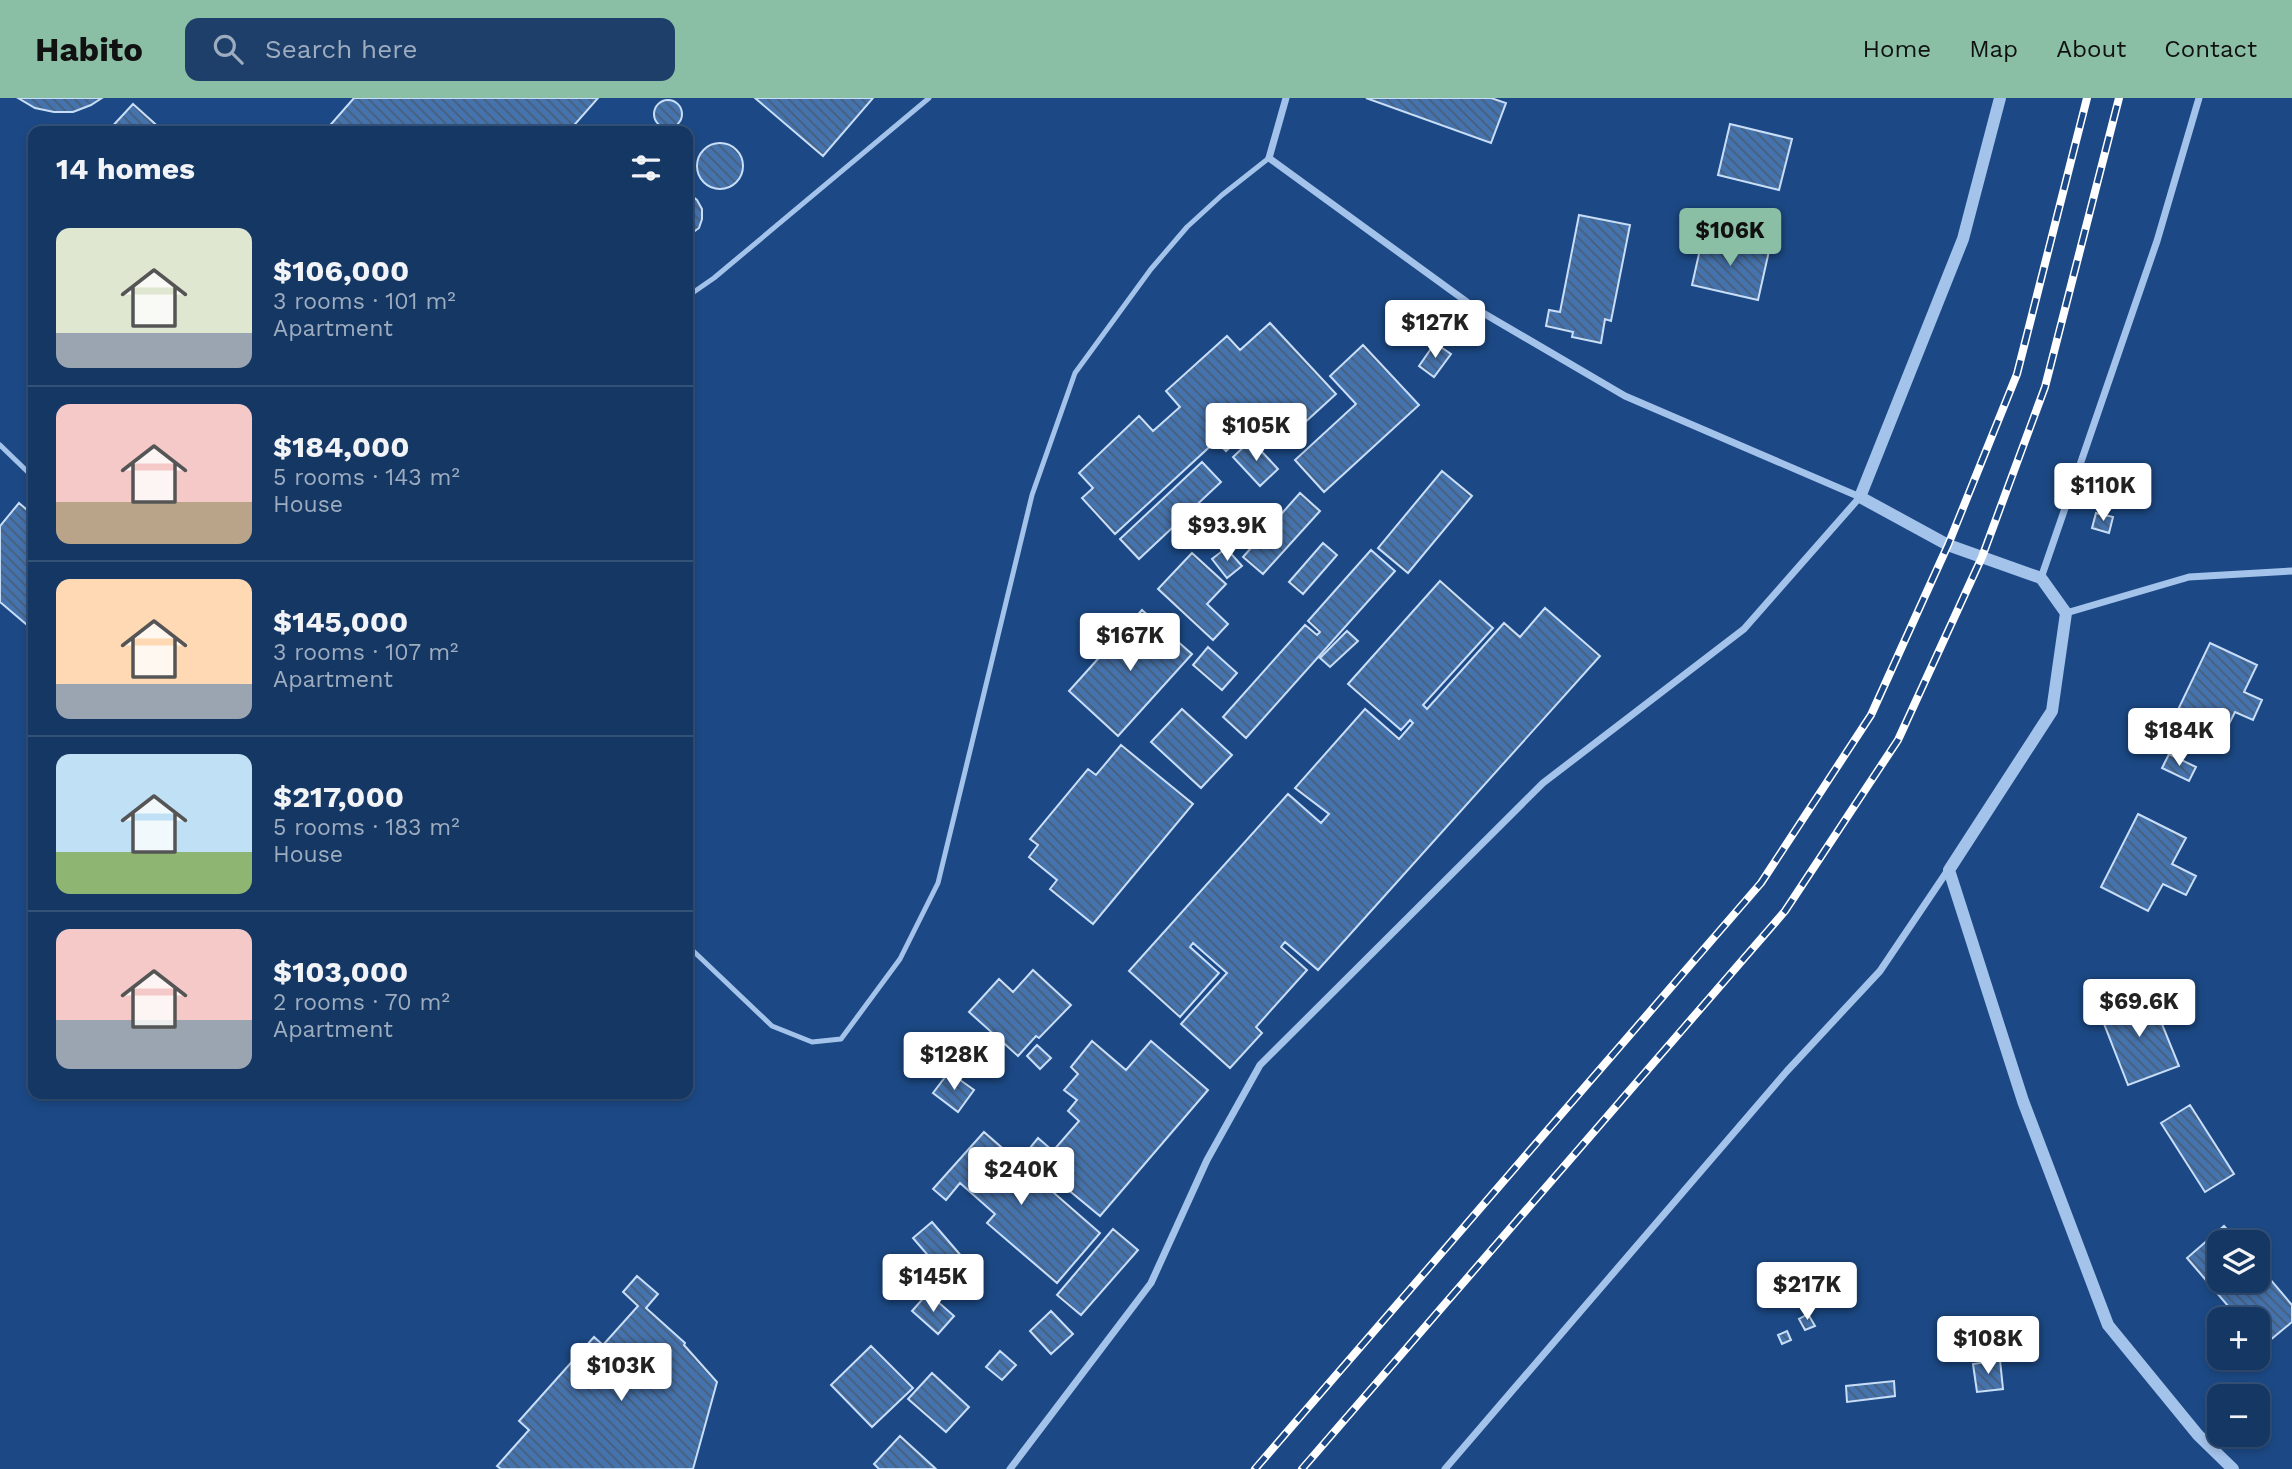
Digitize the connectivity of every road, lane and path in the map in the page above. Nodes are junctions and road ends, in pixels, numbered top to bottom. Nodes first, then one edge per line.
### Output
1 (929, 98) edge
2 (1286, 98) edge
3 (2000, 98) edge
4 (2199, 98) edge
5 (1269, 158) junction
6 (693, 293) edge
7 (0, 445) edge
8 (28, 472) edge
9 (1860, 497) junction
10 (2292, 571) edge
11 (2042, 578) junction
12 (2067, 613) junction
13 (1949, 870) junction
14 (693, 951) edge
15 (1010, 1469) edge
16 (1445, 1469) edge
17 (2233, 1469) edge

1 - 6 lane
2 - 5 street
3 - 9 street
4 - 11 street
5 - 9 street
5 - 14 lane
7 - 8 lane
9 - 11 street
9 - 15 street
10 - 12 street
11 - 12 street
12 - 13 street
13 - 16 street
13 - 17 street

